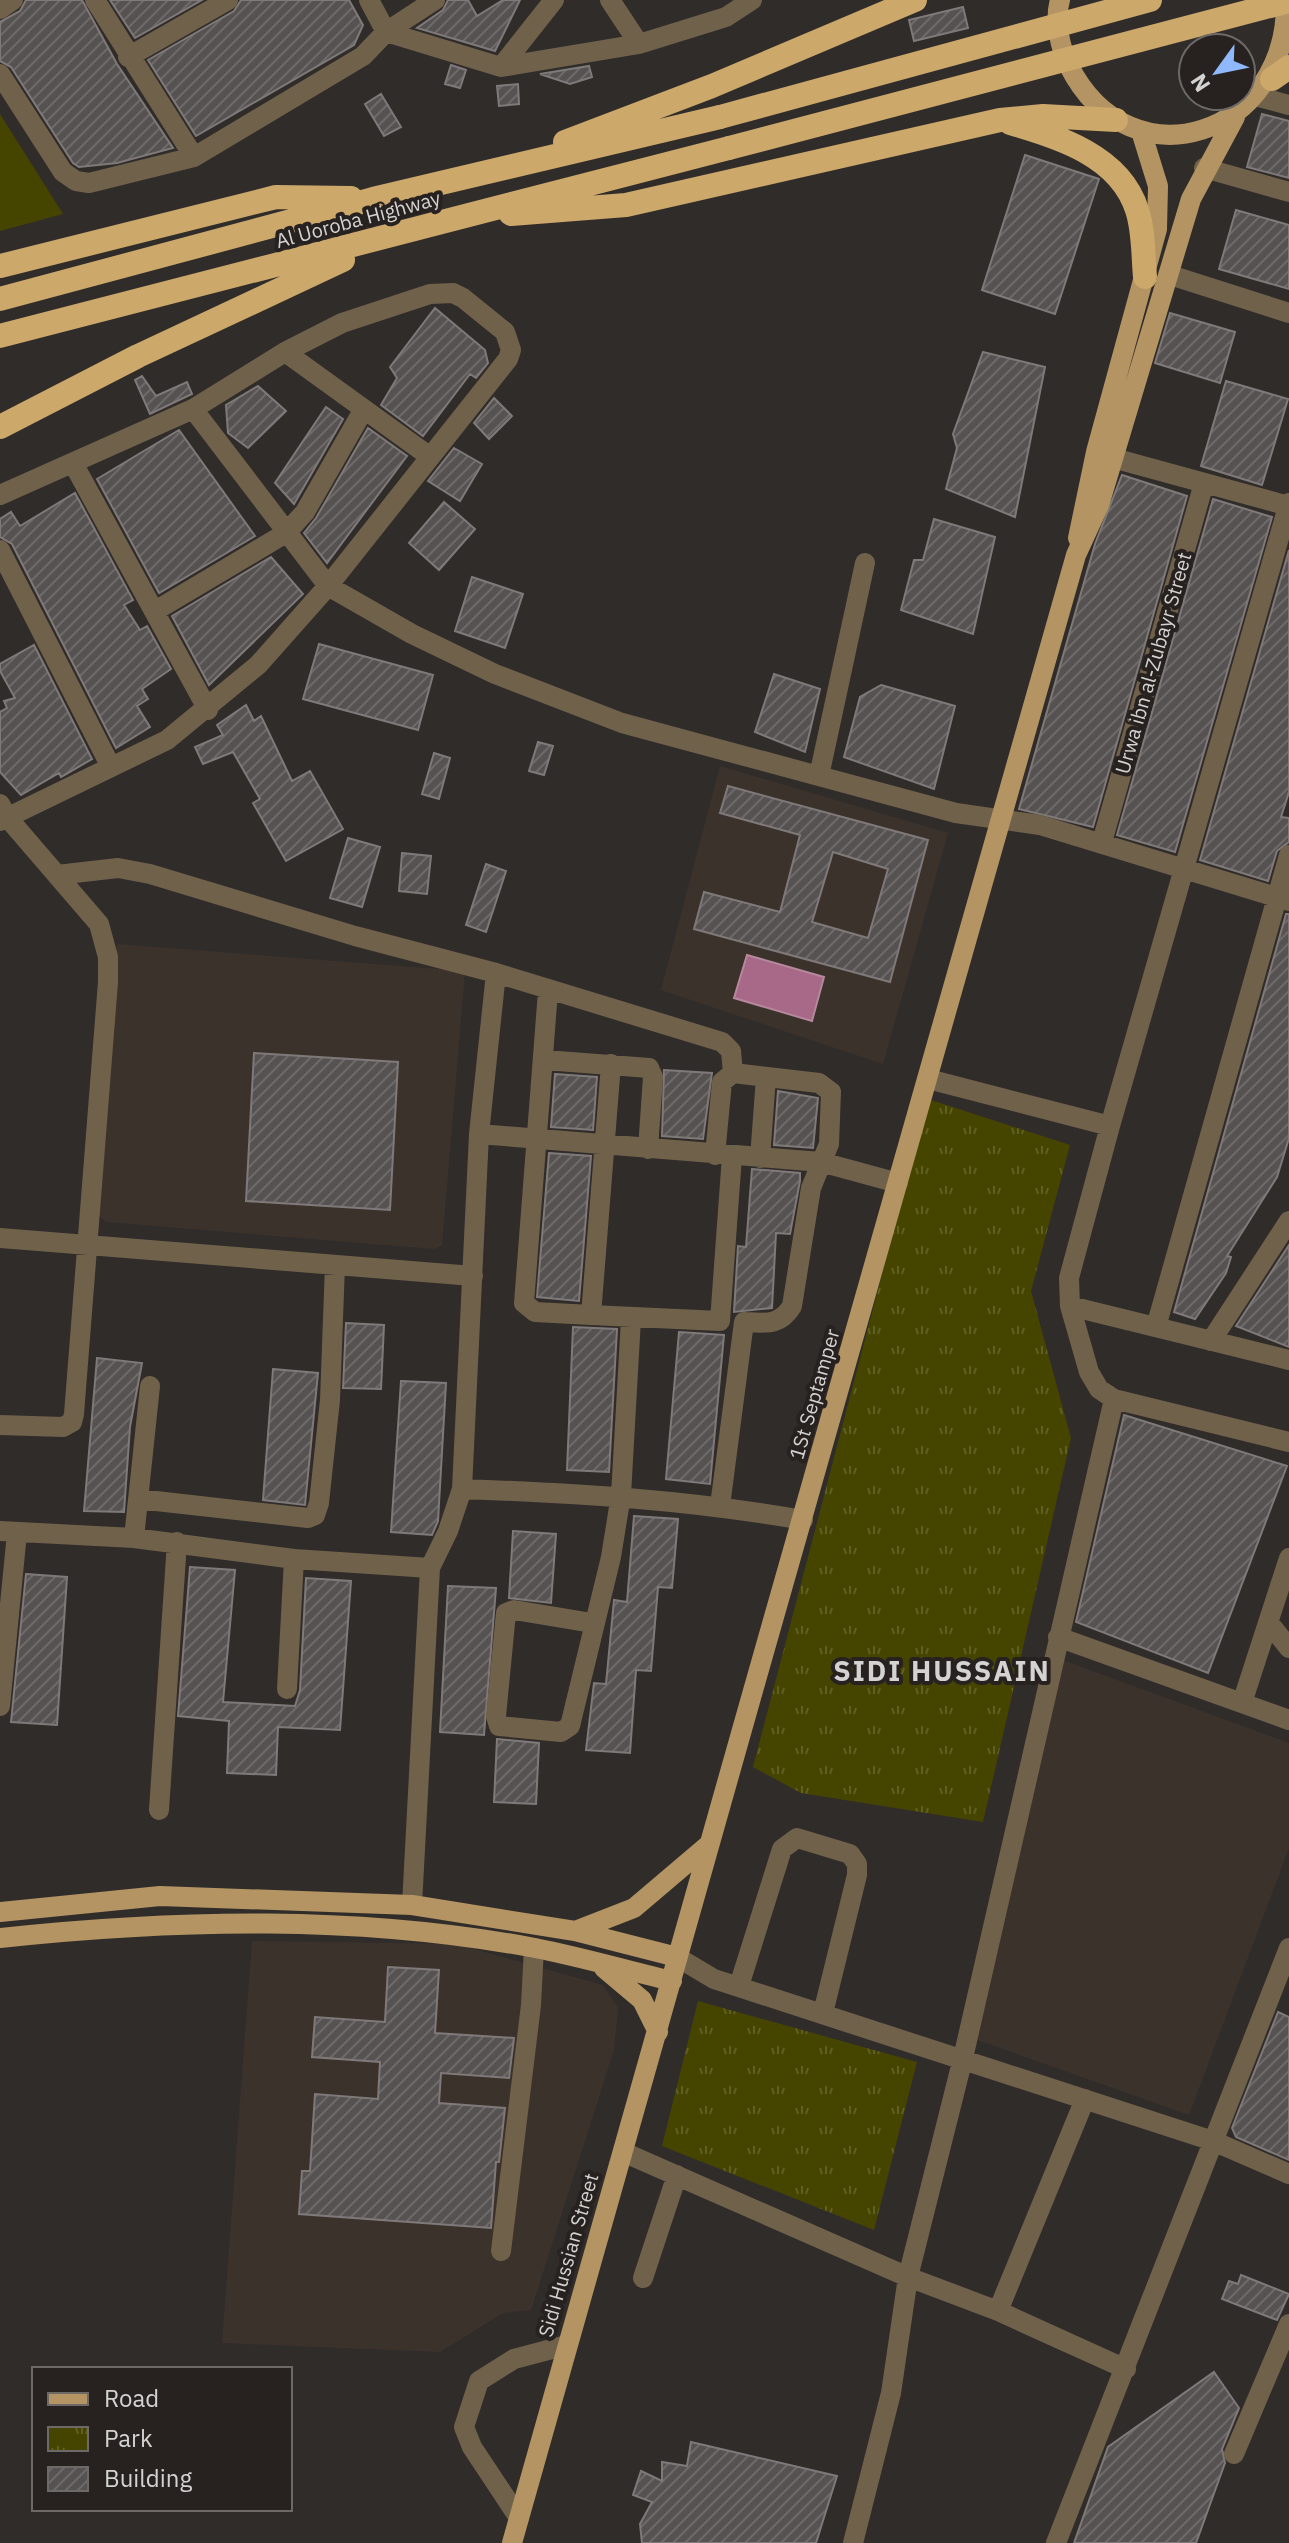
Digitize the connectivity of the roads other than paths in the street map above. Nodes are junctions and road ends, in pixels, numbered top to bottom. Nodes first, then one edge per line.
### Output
1 (13, 0) edge
2 (95, 0) edge
3 (228, 0) edge
4 (369, 0) edge
5 (435, 0) edge
6 (554, 0) edge
7 (610, 0) edge
8 (752, 0) edge
9 (915, 0) edge
10 (1060, 0) edge
11 (1150, 0) edge
12 (1288, 1) edge
13 (0, 9) edge
14 (386, 32) junction
15 (639, 44) junction
16 (128, 57) junction
17 (501, 67) junction
18 (0, 74) edge
19 (1273, 81) edge
20 (1289, 105) edge
21 (1235, 117) junction
22 (1000, 120) junction
23 (1116, 120) junction
24 (1141, 131) junction
25 (194, 157) junction
26 (1204, 168) junction
27 (468, 180) junction
28 (1289, 192) edge
29 (373, 199) junction
30 (465, 216) junction
31 (394, 236) junction
32 (0, 266) edge
33 (1170, 275) junction
34 (1145, 277) junction
35 (0, 299) edge
36 (1289, 313) edge
37 (0, 336) edge
38 (285, 352) junction
39 (193, 409) junction
40 (364, 409) junction
41 (0, 427) edge
42 (429, 456) junction
43 (1113, 458) junction
44 (73, 463) junction
45 (1204, 483) junction
46 (0, 495) edge
47 (1289, 505) edge
48 (286, 533) junction
49 (0, 550) edge
50 (1076, 555) junction
51 (865, 563) dead end
52 (328, 586) junction
53 (155, 611) junction
54 (208, 710) junction
55 (111, 767) junction
56 (819, 776) junction
57 (2, 814) edge
58 (1003, 819) junction
59 (1102, 842) junction
60 (1289, 855) edge
61 (1185, 868) junction
62 (57, 875) junction
63 (1283, 899) edge
64 (496, 973) junction
65 (548, 991) junction
66 (545, 1060) junction
67 (611, 1064) junction
68 (733, 1073) junction
69 (766, 1077) junction
70 (928, 1079) junction
71 (1110, 1126) junction
72 (479, 1134) junction
73 (538, 1141) junction
74 (605, 1145) junction
75 (648, 1149) junction
76 (724, 1155) junction
77 (760, 1158) junction
78 (821, 1162) junction
79 (898, 1183) junction
80 (1289, 1221) edge
81 (0, 1238) edge
82 (86, 1244) junction
83 (335, 1265) junction
84 (473, 1276) junction
85 (1070, 1306) junction
86 (591, 1315) junction
87 (631, 1319) junction
88 (720, 1321) junction
89 (744, 1322) junction
90 (1156, 1327) junction
91 (1211, 1341) junction
92 (1289, 1360) edge
93 (150, 1386) dead end
94 (1114, 1399) junction
95 (0, 1425) edge
96 (1289, 1442) edge
97 (462, 1489) junction
98 (621, 1495) junction
99 (138, 1499) junction
100 (720, 1506) junction
101 (803, 1520) junction
102 (8, 1532) edge
103 (134, 1538) junction
104 (177, 1542) junction
105 (1289, 1558) edge
106 (294, 1559) junction
107 (430, 1568) junction
108 (592, 1623) junction
109 (1269, 1623) junction
110 (1058, 1637) junction
111 (1289, 1648) edge
112 (287, 1689) dead end
113 (1242, 1703) junction
114 (0, 1706) edge
115 (1289, 1720) edge
116 (159, 1810) dead end
117 (707, 1846) junction
118 (412, 1905) junction
119 (0, 1912) edge
120 (575, 1931) junction
121 (0, 1938) edge
122 (534, 1948) junction
123 (1289, 1948) edge
124 (677, 1957) junction
125 (590, 1960) junction
126 (714, 1979) junction
127 (672, 1981) junction
128 (739, 1986) junction
129 (823, 2013) junction
130 (658, 2032) junction
131 (963, 2058) junction
132 (1085, 2099) junction
133 (1213, 2141) junction
134 (623, 2152) junction
135 (1289, 2174) edge
136 (677, 2175) junction
137 (501, 2251) dead end
138 (908, 2277) junction
139 (643, 2278) dead end
140 (998, 2311) junction
141 (1289, 2324) edge
142 (567, 2345) junction
143 (1126, 2369) junction
144 (1234, 2454) dead end
145 (519, 2518) junction
146 (512, 2543) edge
147 (853, 2543) edge
148 (1056, 2543) edge

1 - 13 street
2 - 16 street
3 - 16 street
4 - 14 street
5 - 14 street
6 - 17 street
7 - 15 street
8 - 15 street
9 - 27 highway
10 - 23 main road
11 - 27 highway, Al Uoroba Highway, bridge
12 - 19 main road
12 - 30 highway, Al Uoroba Highway, bridge
14 - 17 street
14 - 25 street
15 - 17 street
16 - 25 street
18 - 25 street
19 - 20 street
19 - 21 main road
21 - 24 main road
21 - 26 main road
22 - 23 highway
22 - 30 highway
22 - 34 highway
23 - 24 main road
24 - 34 main road
26 - 28 street
26 - 33 main road
27 - 29 highway, Al Uoroba Highway
29 - 32 highway
29 - 35 highway, Al Uoroba Highway
30 - 31 highway, Al Uoroba Highway
31 - 37 highway, Al Uoroba Highway
31 - 41 highway
33 - 36 street
33 - 43 main road
34 - 50 main road
38 - 39 street
38 - 40 street
38 - 42 street
39 - 44 street
39 - 48 street
40 - 42 street
40 - 48 street
42 - 52 street
43 - 45 street
43 - 50 main road
44 - 46 street
44 - 53 street
45 - 47 street
45 - 59 street, Urwa ibn al-Zubayr Street
47 - 61 street
48 - 52 street
48 - 53 street
49 - 55 street
50 - 58 main road, 1St Septamper
51 - 56 street
52 - 54 street
52 - 56 street
53 - 54 street
54 - 55 street
55 - 57 street
56 - 58 street
57 - 62 street
58 - 59 street
58 - 70 main road, 1St Septamper
59 - 61 street
60 - 63 street
61 - 63 street
61 - 71 street
62 - 64 street
62 - 82 street
63 - 90 street
64 - 65 street
64 - 72 street
65 - 66 street
65 - 68 street
66 - 67 street
66 - 73 street
67 - 74 street
67 - 75 street
68 - 69 street
68 - 76 street
69 - 77 street
69 - 78 street
70 - 71 street
70 - 79 main road, 1St Septamper
71 - 85 street
72 - 73 street
72 - 84 street
73 - 74 street
73 - 86 street
74 - 75 street
74 - 86 street
75 - 76 street
76 - 77 street
76 - 88 street
77 - 78 street
78 - 79 street
78 - 89 street
79 - 101 main road, 1St Septamper
80 - 91 street
81 - 82 street
82 - 83 street
82 - 95 street
83 - 84 street
83 - 99 street
84 - 97 street
85 - 90 street
85 - 94 street
86 - 87 street
87 - 88 street
87 - 98 street
88 - 89 street
89 - 100 street
90 - 91 street
91 - 92 street
93 - 99 street
94 - 96 street
94 - 110 street
97 - 98 street
97 - 107 street
98 - 100 street
98 - 108 street
99 - 103 street
100 - 101 street
101 - 117 main road, 1St Septamper
102 - 103 street
102 - 114 street
103 - 104 street
104 - 106 street
104 - 116 street
105 - 109 street
106 - 107 street
106 - 112 street
107 - 118 street
108 - 108 street
109 - 111 street
109 - 113 street
110 - 113 street
110 - 131 street
113 - 115 street
117 - 120 main road
117 - 124 main road, 1St Septamper
118 - 119 main road
118 - 120 main road
120 - 124 main road
121 - 122 main road
122 - 125 main road
122 - 137 street
123 - 133 street
124 - 126 street
124 - 127 main road, 1St Septamper
125 - 127 main road
125 - 130 main road
126 - 127 street
126 - 128 street
127 - 130 main road, Sidi Hussian Street
128 - 129 street
128 - 129 street
129 - 131 street
130 - 134 main road, Sidi Hussian Street
131 - 132 street
131 - 138 street
132 - 133 street
132 - 140 street
133 - 135 street
133 - 143 street
134 - 136 street
134 - 142 main road, Sidi Hussian Street
136 - 138 street
136 - 139 street
138 - 140 street
138 - 147 street
140 - 143 street
141 - 144 street
142 - 145 main road, Sidi Hussian Street
142 - 145 street
143 - 148 street
145 - 146 main road, Sidi Hussian Street

